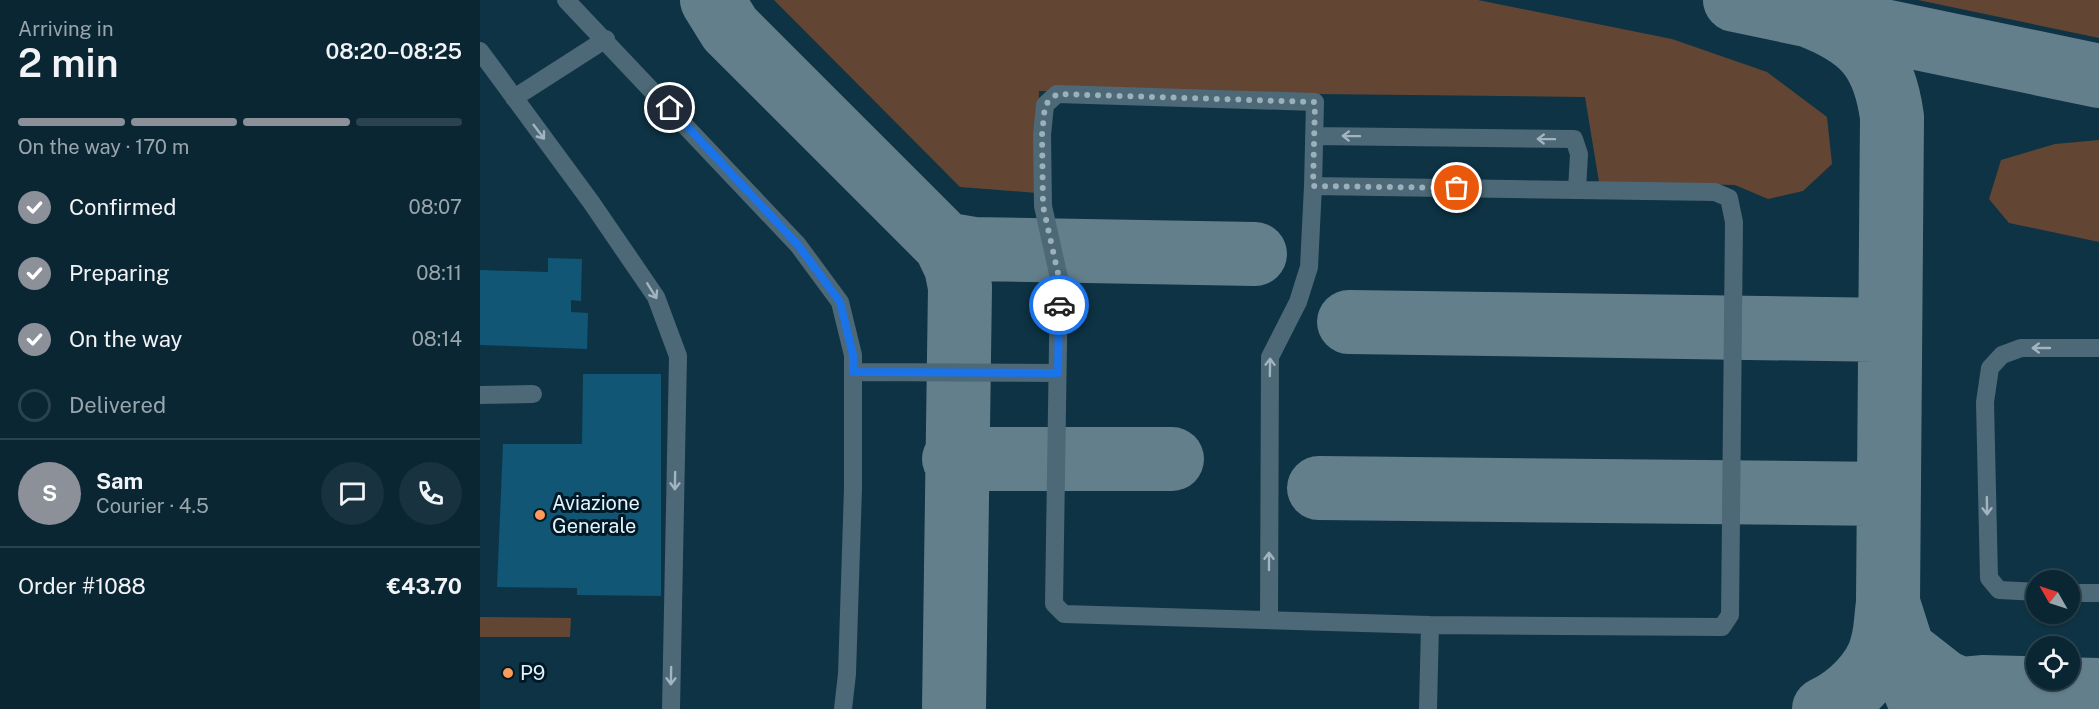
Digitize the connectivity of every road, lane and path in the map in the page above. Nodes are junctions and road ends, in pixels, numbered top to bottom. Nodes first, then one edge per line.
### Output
1 (566, 0) edge
2 (606, 39) junction
3 (480, 51) edge
4 (514, 98) junction
5 (1314, 136) junction
6 (1313, 186) junction
7 (1577, 190) junction
8 (2099, 348) edge
9 (853, 372) junction
10 (1058, 373) junction
11 (533, 394) dead end
12 (480, 395) edge
13 (2026, 591) edge
14 (2080, 593) edge
15 (2099, 593) edge
16 (1269, 620) junction
17 (1430, 625) junction
18 (671, 709) edge
19 (843, 709) edge
20 (1428, 709) edge

1 - 2 lane
2 - 4 lane
2 - 9 lane
3 - 4 lane
4 -> 18 lane
5 - 6 lane
7 -> 5 lane
5 - 10 lane
6 - 7 lane
16 -> 6 lane
7 - 17 lane
8 -> 13 lane
9 - 10 lane
9 - 19 lane
10 - 16 lane
11 - 12 lane
14 - 15 lane
16 - 17 lane
17 - 20 lane

